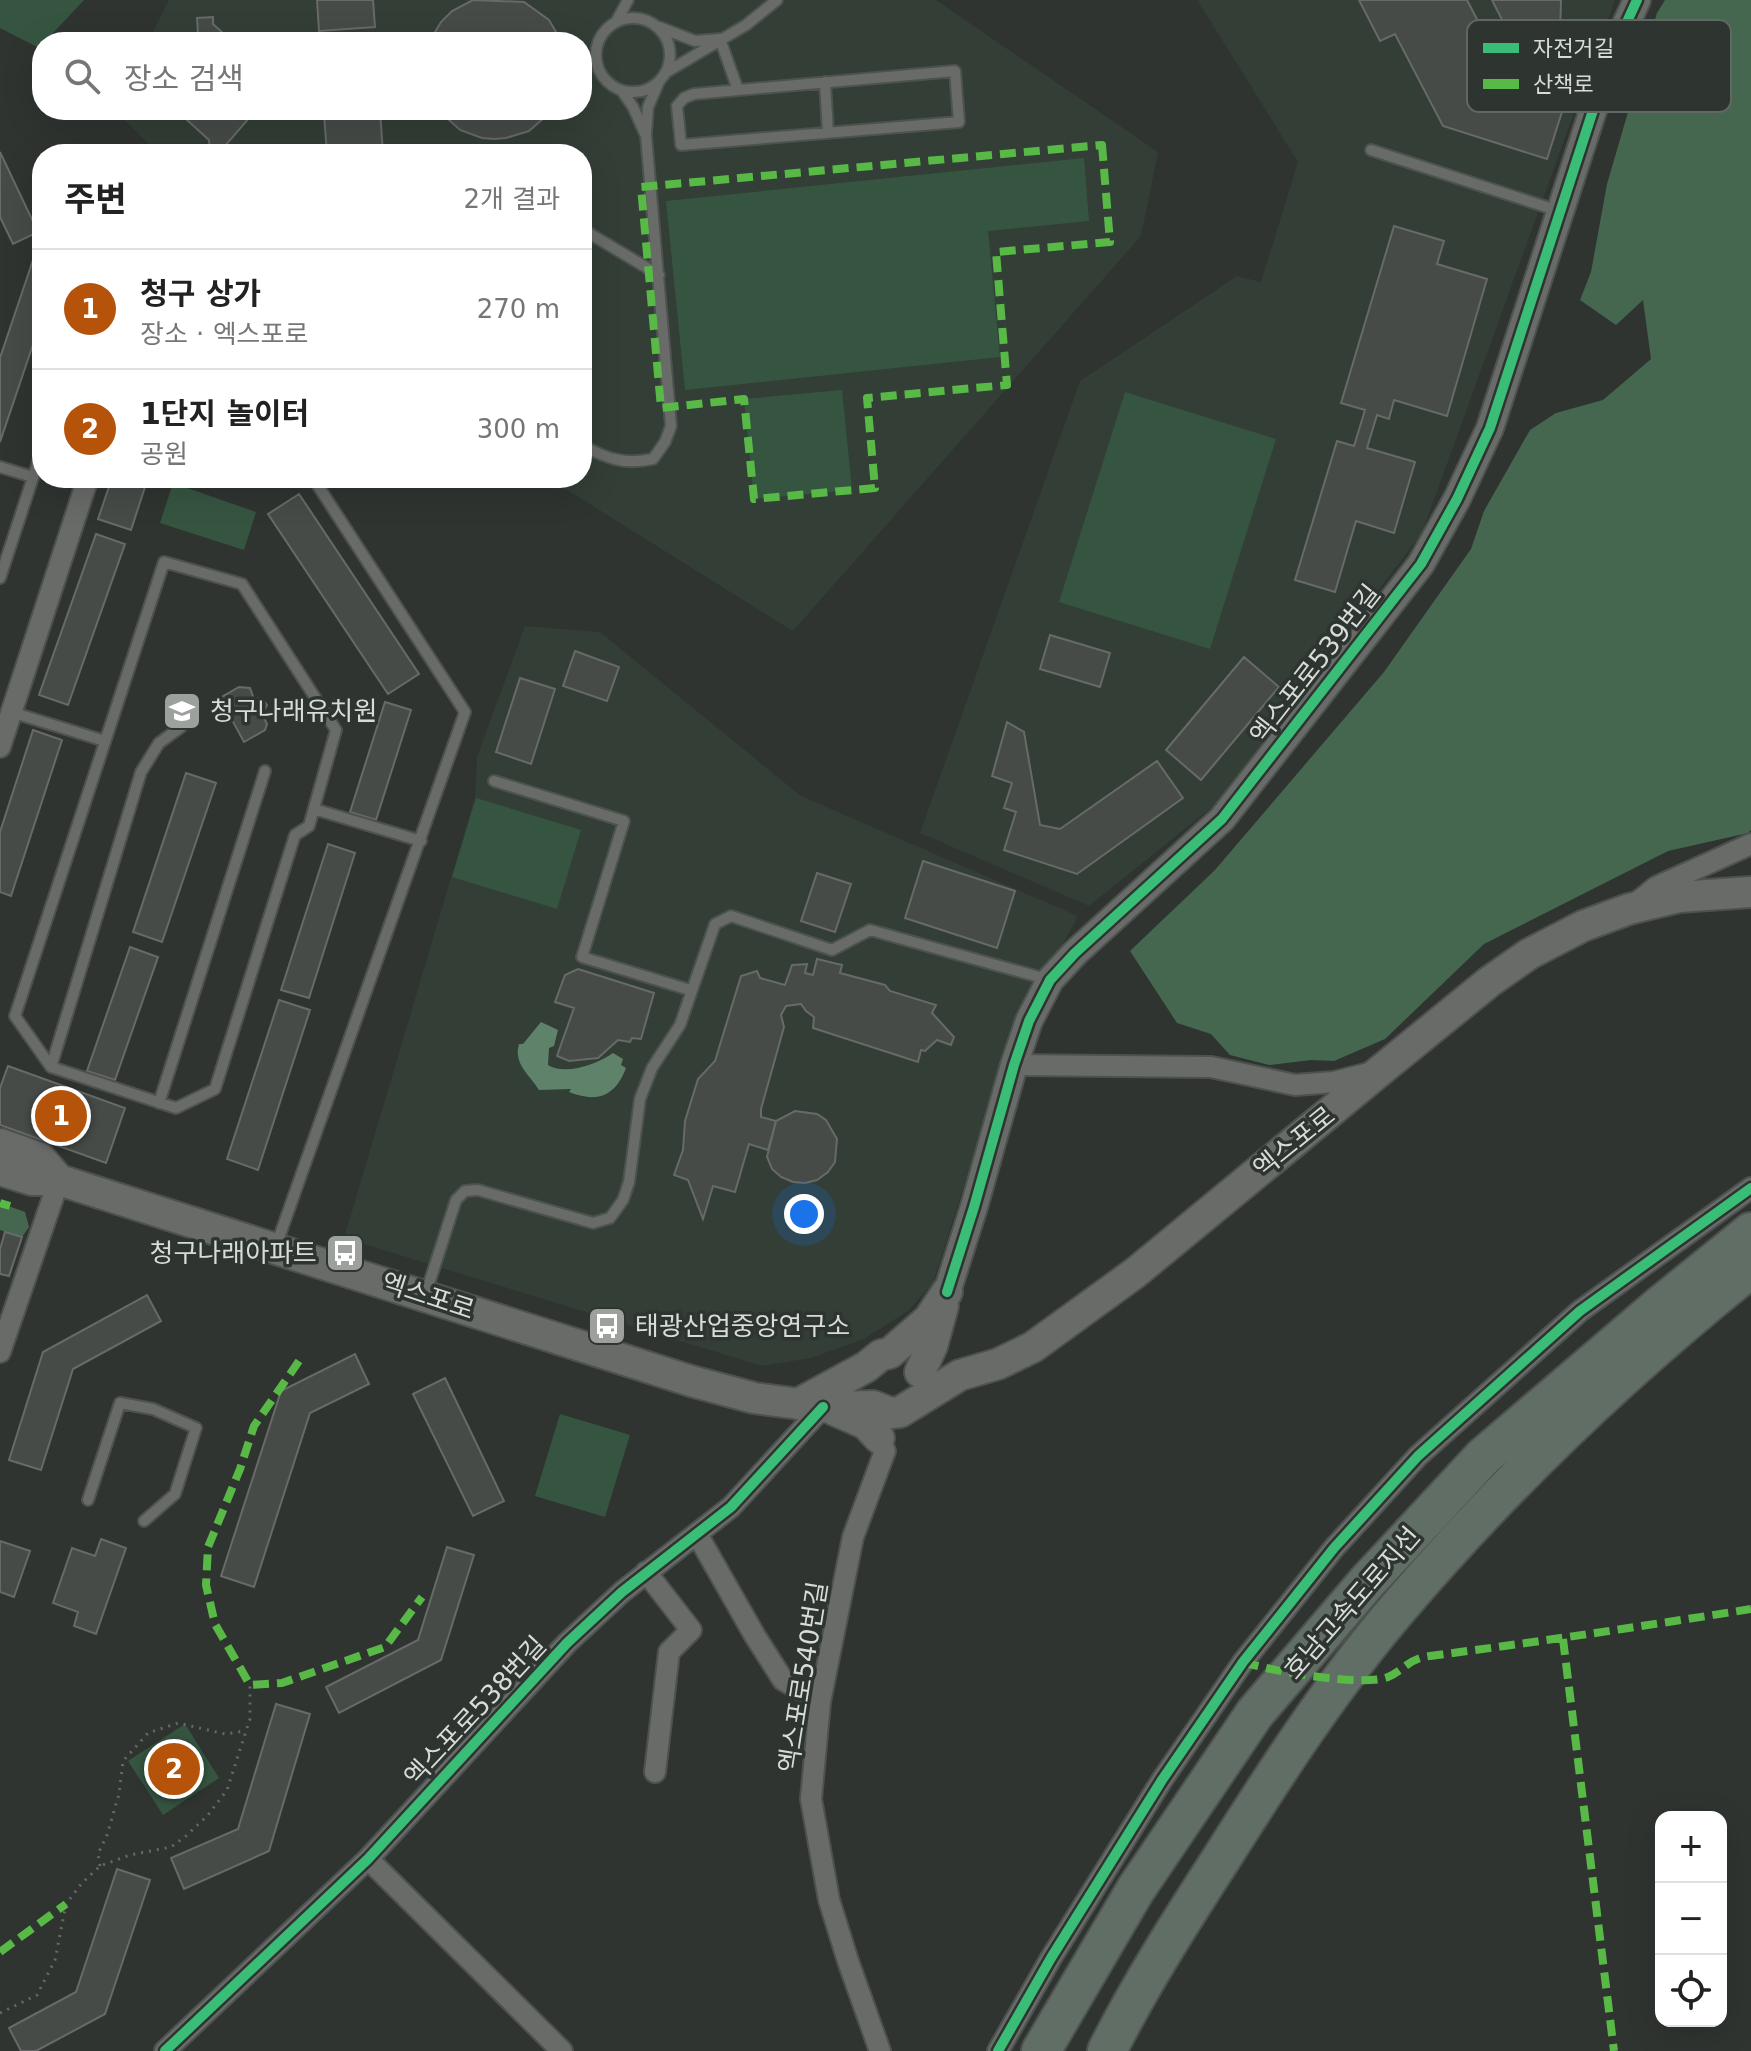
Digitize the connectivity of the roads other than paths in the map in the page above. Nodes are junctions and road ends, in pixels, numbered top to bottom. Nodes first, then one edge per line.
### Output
1 (628, 0) edge
2 (777, 0) edge
3 (1638, 1) edge
4 (642, 19) junction
5 (1629, 20) edge
6 (616, 22) junction
7 (657, 27) junction
8 (720, 39) junction
9 (663, 76) junction
10 (825, 82) junction
11 (738, 90) junction
12 (622, 91) junction
13 (1592, 112) edge
14 (828, 133) junction
15 (646, 136) junction
16 (1371, 150) dead end
17 (1559, 211) junction
18 (592, 235) edge
19 (659, 275) junction
20 (592, 450) edge
21 (0, 467) edge
22 (32, 477) edge
23 (32, 480) edge
24 (85, 488) edge
25 (319, 488) edge
26 (0, 578) edge
27 (11, 712) junction
28 (181, 727) dead end
29 (105, 741) junction
30 (0, 747) edge
31 (265, 771) dead end
32 (494, 781) dead end
33 (314, 809) junction
34 (421, 841) junction
35 (1751, 844) edge
36 (1751, 892) edge
37 (1629, 909) junction
38 (1050, 980) junction
39 (690, 990) junction
40 (1014, 1065) junction
41 (51, 1067) junction
42 (1381, 1070) junction
43 (159, 1103) junction
44 (0, 1144) edge
45 (0, 1170) edge
46 (59, 1180) junction
47 (1751, 1188) edge
48 (1751, 1232) edge
49 (275, 1248) junction
50 (1751, 1268) edge
51 (947, 1292) junction
52 (425, 1295) junction
53 (934, 1337) junction
54 (0, 1352) edge
55 (865, 1367) junction
56 (956, 1374) junction
57 (811, 1405) junction
58 (898, 1408) junction
59 (88, 1500) dead end
60 (144, 1521) dead end
61 (697, 1534) junction
62 (646, 1572) junction
63 (820, 1702) junction
64 (655, 1772) dead end
65 (368, 1859) junction
66 (165, 2051) edge
67 (562, 2051) edge
68 (880, 2051) edge
69 (998, 2051) edge
70 (1041, 2051) edge
71 (1107, 2051) edge

1 - 4 lane
1 - 6 lane
2 - 8 lane
3 - 5 street, 엑스포로539번길
4 - 6 lane
4 - 7 lane
6 - 12 lane
7 - 8 lane
7 - 9 lane
8 - 9 lane
8 - 11 lane
9 - 12 lane
9 - 15 lane
10 - 11 lane
10 - 14 lane
10 - 14 lane
11 - 14 lane
12 - 15 lane
13 - 17 street, 엑스포로539번길
15 - 19 lane
16 - 17 lane
17 - 38 street, 엑스포로539번길
18 - 19 lane
19 - 20 lane
21 - 22 lane
23 - 26 lane
24 - 27 street
25 - 34 lane
27 - 29 lane
27 - 30 street
28 - 41 lane
29 - 33 lane
29 - 41 lane
31 - 43 lane
32 - 39 lane
33 - 34 lane
33 - 43 lane
34 - 49 lane
35 - 37 street, 엑스포로
36 - 37 main road, 엑스포로
37 - 42 main road, 엑스포로
38 - 39 lane
38 - 40 street, 엑스포로539번길
39 - 52 lane
40 - 42 street
40 - 51 street, 엑스포로539번길
41 - 43 lane
42 - 56 main road, 엑스포로
44 - 46 main road, 엑스포로
45 - 46 main road, 엑스포로
46 - 49 main road, 엑스포로
46 - 54 street
47 - 69 street
48 - 70 highway, 호남고속도로지선
49 - 52 main road, 엑스포로
50 - 71 highway, 호남고속도로지선
51 - 53 main road
51 - 55 main road
52 - 57 main road, 엑스포로
53 - 56 main road
53 - 58 main road
55 - 57 main road
55 - 58 main road
55 - 58 main road
56 - 58 main road, 엑스포로
57 - 58 main road, 엑스포로
57 - 61 street, 엑스포로538번길
58 - 63 street, 엑스포로540번길
59 - 60 lane
61 - 62 street, 엑스포로538번길
61 - 63 street
62 - 64 street
62 - 65 street, 엑스포로538번길
63 - 68 street, 엑스포로540번길
65 - 66 street, 엑스포로538번길
65 - 67 street

